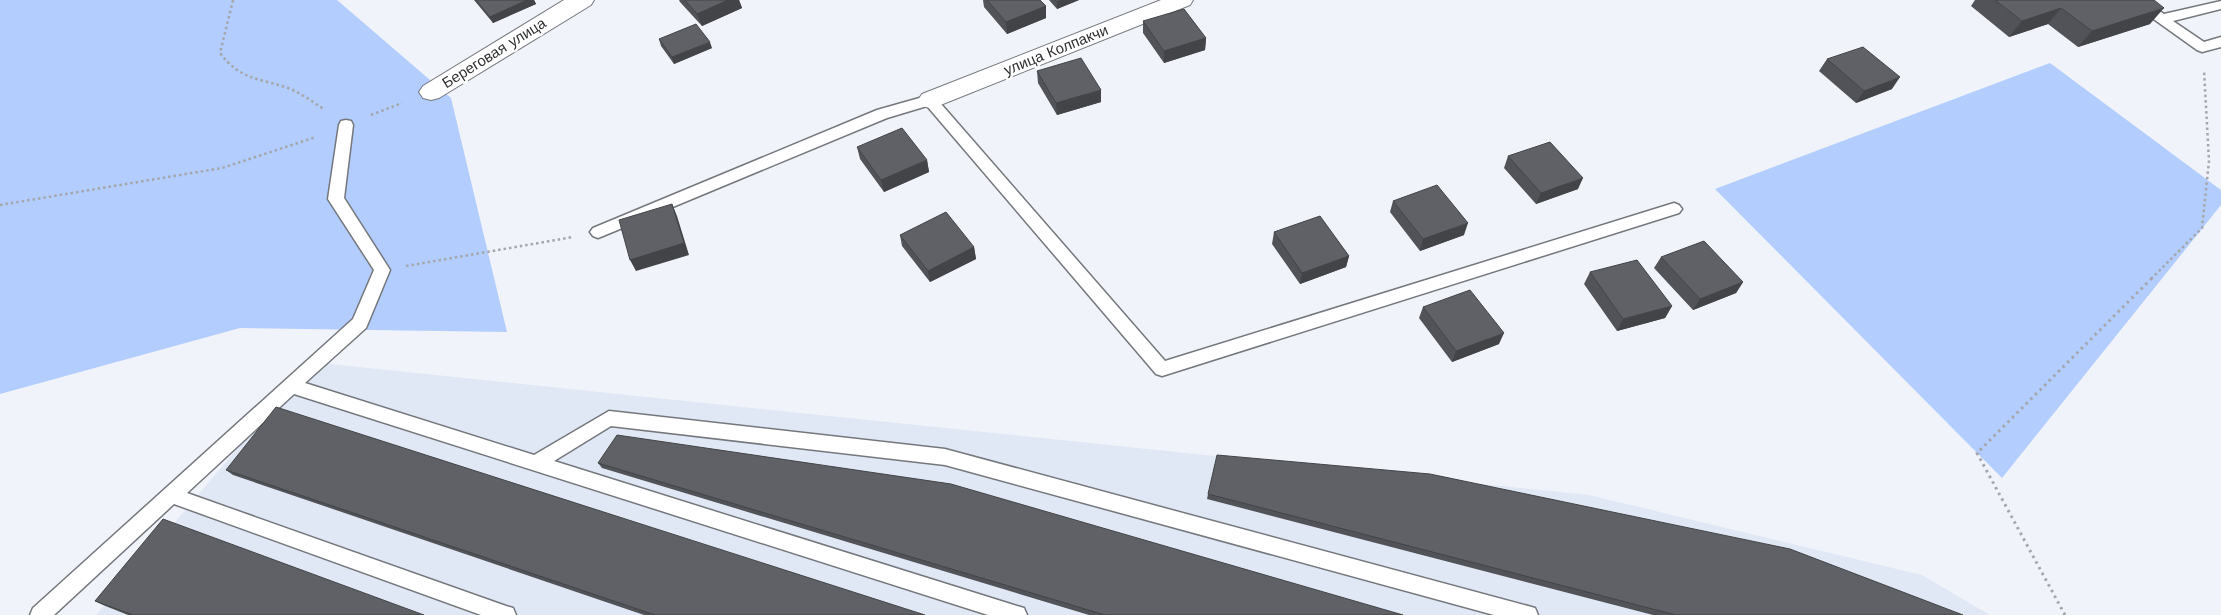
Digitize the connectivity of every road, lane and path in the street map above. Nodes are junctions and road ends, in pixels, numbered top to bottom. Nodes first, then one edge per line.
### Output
1 (233, 0) edge
2 (583, 0) edge
3 (1182, 0) edge
4 (2134, 0) edge
5 (2221, 5) edge
6 (2162, 19) junction
7 (2221, 42) edge
8 (2202, 47) junction
9 (431, 92) joint
10 (930, 100) junction
11 (346, 125) junction
12 (0, 205) edge
13 (1674, 209) dead end
14 (598, 232) joint
15 (382, 270) junction
16 (291, 386) junction
17 (536, 463) junction
18 (171, 495) junction
19 (40, 615) edge
20 (506, 615) edge
21 (1017, 615) edge
22 (1528, 615) edge
23 (2064, 615) edge

1 - 11 path
2 - 9 street, Береговая улица
3 - 10 street, улица Колпакчи
4 - 6 lane
5 - 6 lane
6 - 8 lane
7 - 8 lane
8 - 23 path
9 - 11 path
10 - 13 lane
10 - 14 lane
11 - 12 path
11 - 15 lane
14 - 15 path
15 - 16 lane
16 - 17 lane
16 - 18 lane
17 - 21 lane
17 - 22 lane
18 - 19 lane
18 - 20 lane

